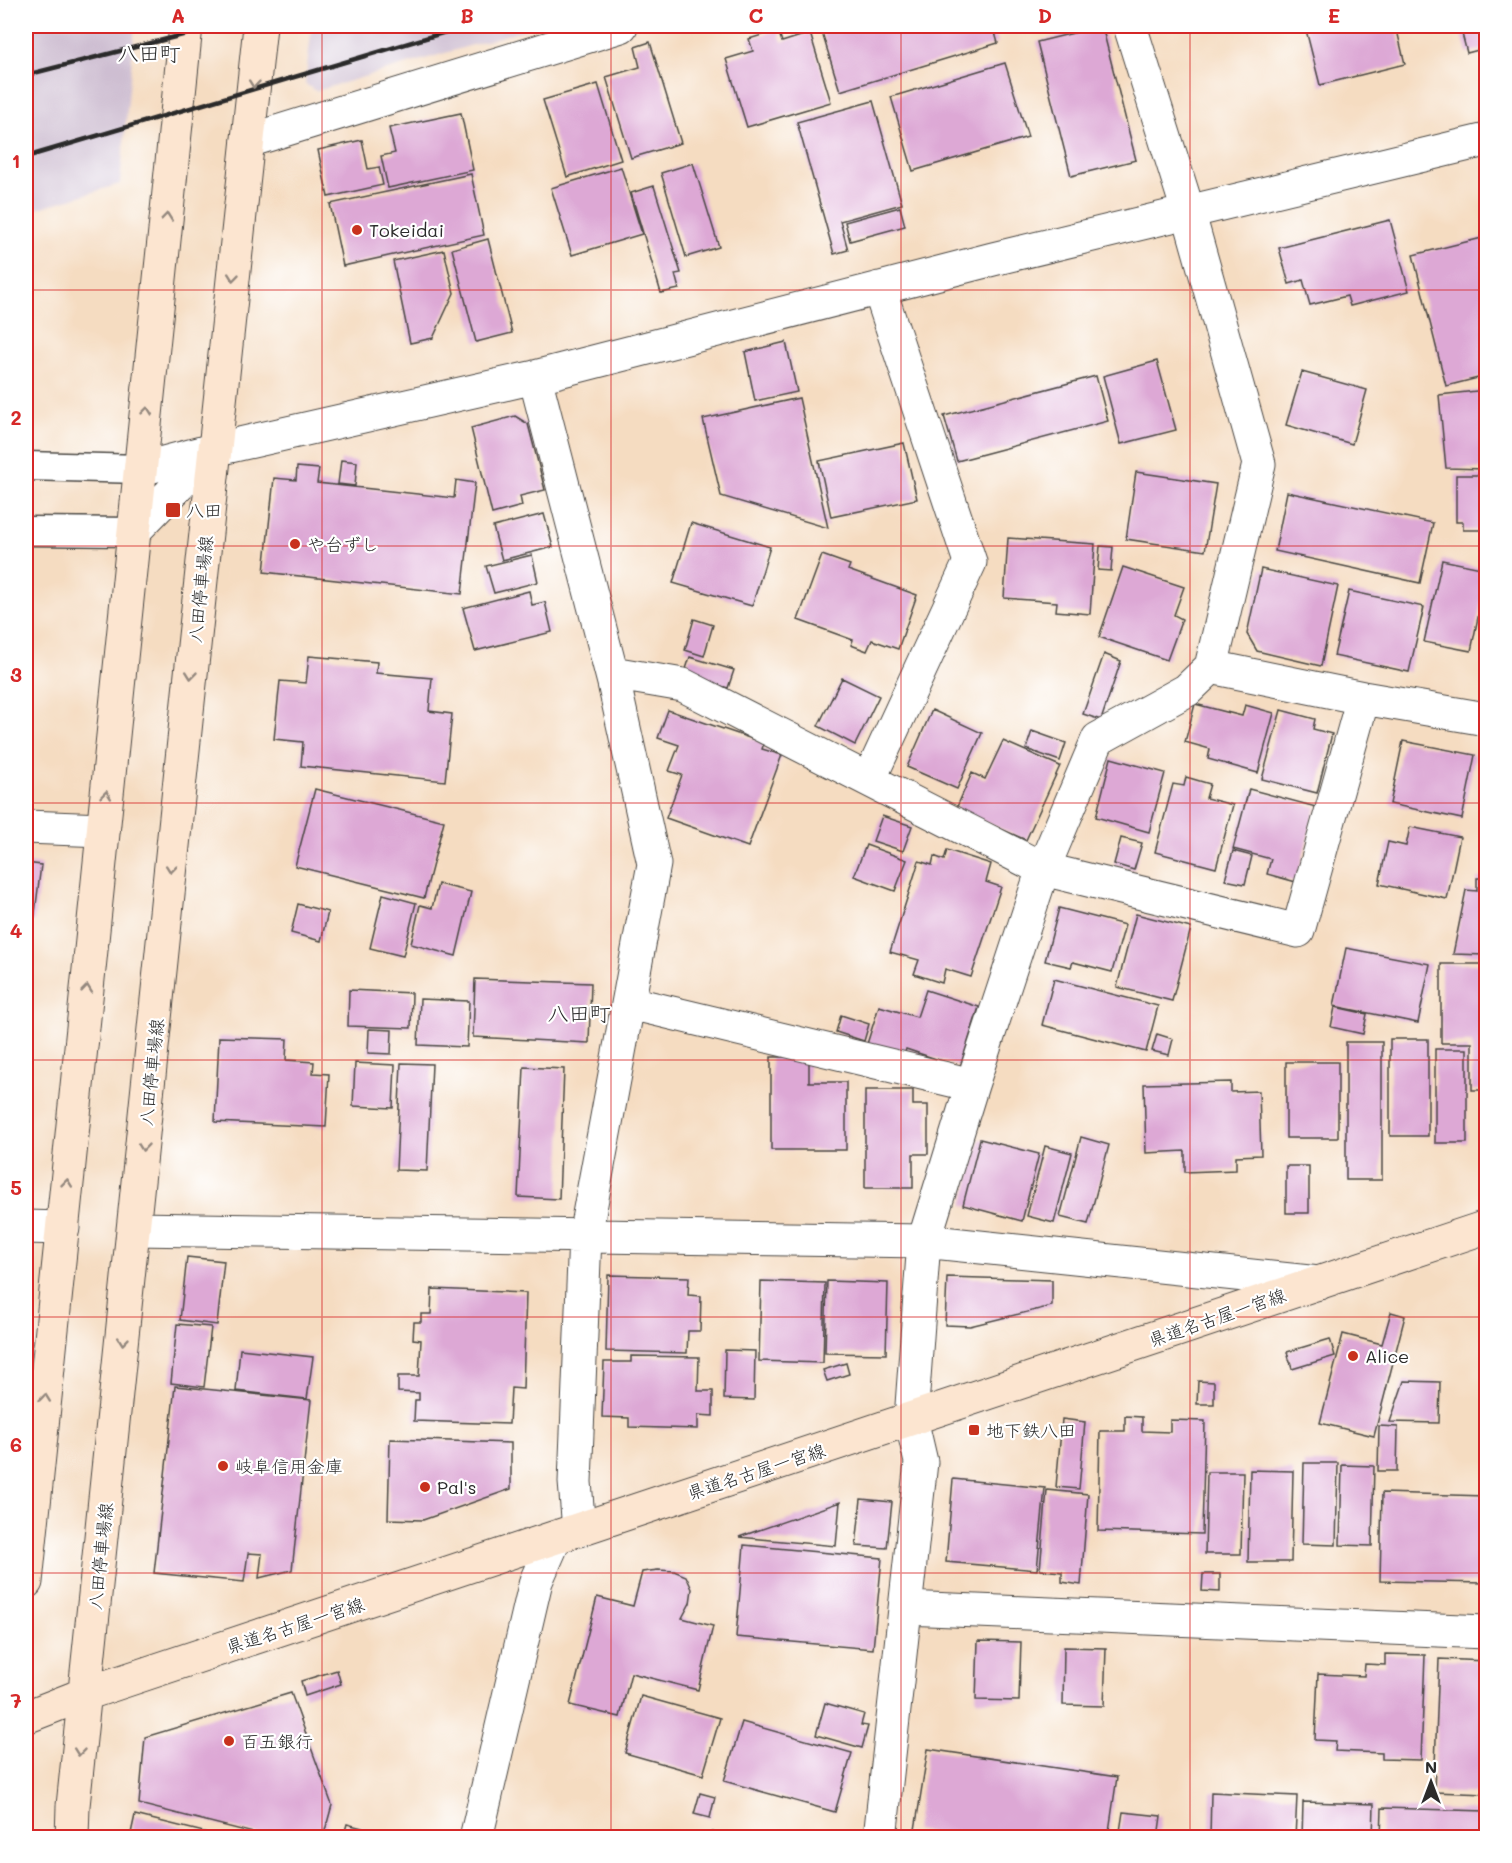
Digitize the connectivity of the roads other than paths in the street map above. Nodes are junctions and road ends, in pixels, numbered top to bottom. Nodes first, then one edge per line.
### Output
1 (186, 26) edge
2 (260, 26) edge
3 (621, 26) edge
4 (1130, 26) edge
5 (1486, 140) edge
6 (248, 141) junction
7 (1188, 211) junction
8 (879, 288) junction
9 (535, 376) junction
10 (213, 450) junction
11 (26, 466) edge
12 (141, 469) junction
13 (26, 531) edge
14 (133, 532) junction
15 (1211, 667) junction
16 (612, 673) junction
17 (1363, 698) junction
18 (1486, 719) edge
19 (869, 780) junction
20 (26, 827) edge
21 (103, 830) junction
22 (1042, 869) junction
23 (630, 1003) junction
24 (972, 1085) junction
25 (26, 1227) edge
26 (1486, 1227) edge
27 (63, 1228) junction
28 (135, 1229) junction
29 (585, 1236) junction
30 (924, 1241) junction
31 (1319, 1283) junction
32 (911, 1419) junction
33 (567, 1534) junction
34 (26, 1582) edge
35 (906, 1608) junction
36 (1486, 1632) edge
37 (85, 1694) junction
38 (26, 1717) edge
39 (72, 1838) edge
40 (476, 1838) edge
41 (880, 1838) edge

12 -> 1 main road
2 -> 6 main road, 八田停車場線
3 - 6 street
4 - 7 street
5 - 7 street
6 -> 10 main road, 八田停車場線
7 - 8 street
7 - 15 street
8 - 9 street
8 - 19 street
9 - 10 street
9 - 16 street
10 - 12 street
10 - 14 street
10 -> 28 main road, 八田停車場線
11 - 12 lane
12 - 14 main road
13 - 14 lane
21 -> 14 main road
15 - 17 street
15 - 22 street
16 - 19 street
16 - 23 street
17 - 18 street
17 - 22 street
19 - 22 street
20 - 21 street
27 -> 21 main road
22 - 24 street
23 - 24 street
23 - 29 street
24 - 30 street
25 - 27 street
26 - 31 main road, 県道名古屋一宮線
34 -> 27 main road
28 - 29 street
28 -> 37 main road, 八田停車場線
29 - 30 street
29 - 33 street
30 - 31 street
30 - 32 street
31 - 32 main road, 県道名古屋一宮線
32 - 33 main road, 県道名古屋一宮線
32 - 35 street
33 - 37 main road, 県道名古屋一宮線
33 - 40 street
35 - 36 street
35 - 41 street
37 - 38 main road, 県道名古屋一宮線
37 -> 39 main road, 八田停車場線

